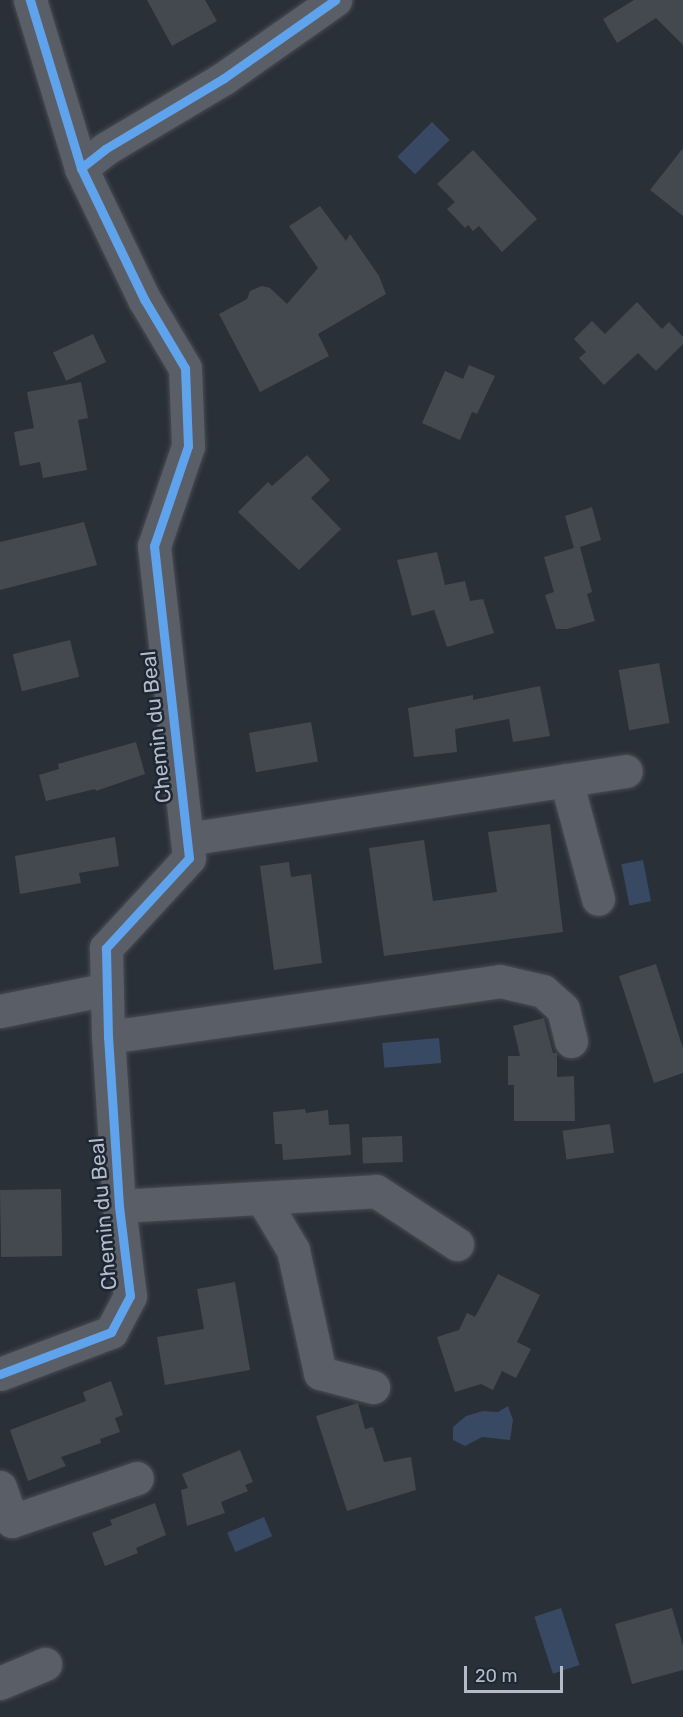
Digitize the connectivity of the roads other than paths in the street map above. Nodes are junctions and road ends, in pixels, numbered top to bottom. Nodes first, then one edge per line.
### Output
1 (30, 0) edge
2 (335, 0) edge
3 (81, 168) junction
4 (626, 771) dead end
5 (566, 780) junction
6 (187, 839) junction
7 (598, 899) dead end
8 (107, 989) junction
9 (0, 1011) edge
10 (108, 1037) junction
11 (571, 1041) dead end
12 (262, 1198) junction
13 (119, 1206) junction
14 (457, 1244) dead end
15 (0, 1374) edge
16 (373, 1387) dead end
17 (137, 1478) dead end
18 (0, 1487) edge
19 (45, 1664) dead end
20 (0, 1683) edge

1 - 3 street, Chemin du Beal
2 - 3 street
3 - 6 street, Chemin du Beal
4 - 5 street
5 - 6 street
5 - 7 street
6 - 8 street, Chemin du Beal
8 - 9 street
8 - 10 street, Chemin du Beal
10 - 11 street
10 - 13 street, Chemin du Beal
12 - 13 street
12 - 14 street
12 - 16 street
13 - 15 street, Chemin du Beal
17 - 18 street
19 - 20 street

